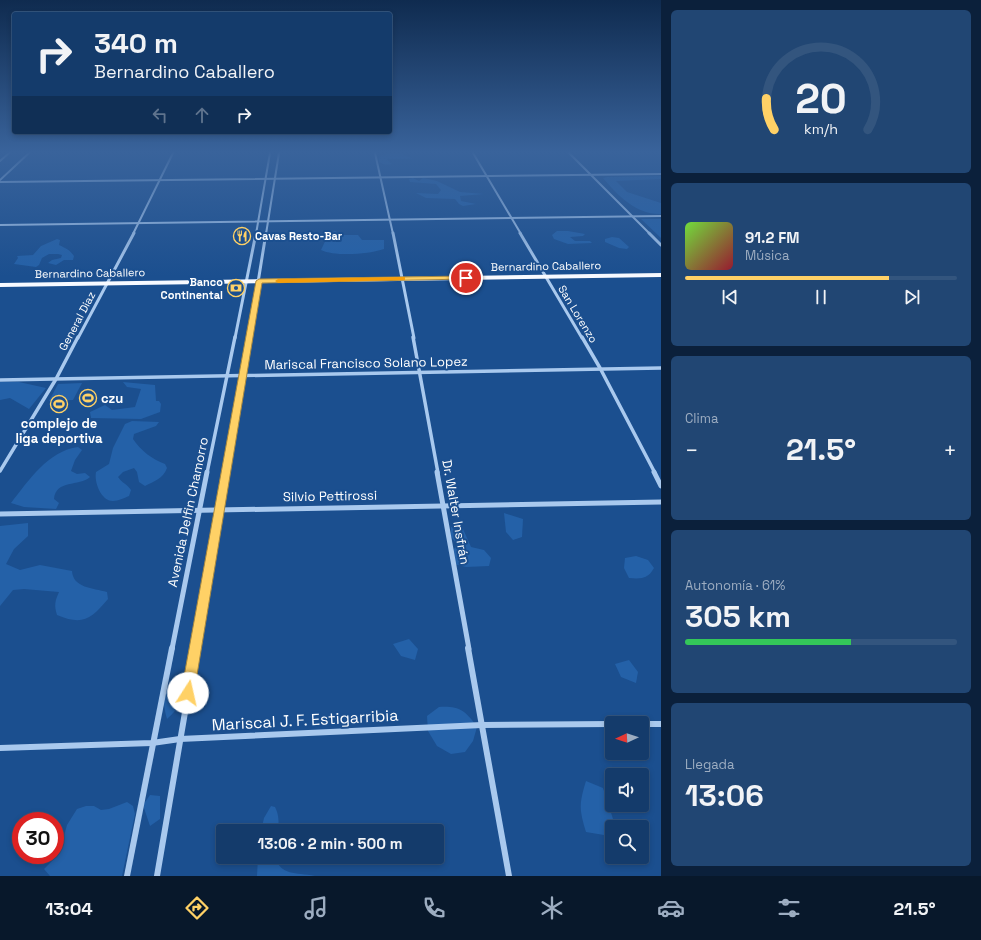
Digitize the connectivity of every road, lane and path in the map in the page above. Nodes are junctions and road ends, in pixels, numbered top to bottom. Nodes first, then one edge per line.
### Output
1 (153, 194) edge
2 (262, 194) edge
3 (272, 194) edge
4 (384, 194) edge
5 (497, 194) edge
6 (609, 194) edge
7 (661, 216) edge
8 (632, 217) junction
9 (511, 218) junction
10 (389, 220) junction
11 (268, 221) junction
12 (139, 222) junction
13 (257, 222) junction
14 (0, 225) edge
15 (661, 245) edge
16 (661, 275) edge
17 (545, 277) junction
18 (403, 279) junction
19 (259, 281) junction
20 (247, 282) junction
21 (107, 283) junction
22 (0, 285) edge
23 (600, 368) junction
24 (661, 368) edge
25 (418, 372) junction
26 (228, 375) junction
27 (243, 375) junction
28 (56, 379) junction
29 (0, 380) edge
30 (0, 471) edge
31 (661, 486) edge
32 (661, 502) edge
33 (442, 505) junction
34 (220, 509) junction
35 (199, 510) junction
36 (0, 514) edge
37 (605, 724) edge
38 (649, 724) edge
39 (661, 724) edge
40 (482, 726) junction
41 (180, 739) junction
42 (152, 743) junction
43 (0, 748) edge
44 (127, 876) edge
45 (157, 876) edge
46 (509, 876) edge

1 - 12 street, General Diaz
2 - 13 street, Avenida Delfin Chamorro
3 - 11 street
4 - 10 street, Dr. Walter Insfrán
5 - 9 street, San Lorenzo
6 - 8 street
7 - 8 street
8 - 9 street
8 - 15 street
9 - 10 street
9 - 17 street, San Lorenzo
10 - 11 street
10 - 18 street, Dr. Walter Insfrán
11 - 13 street
11 - 19 street
12 - 13 street
12 - 14 street
12 - 21 street, General Diaz
13 - 20 street, Avenida Delfin Chamorro
16 - 17 highway, Bernardino Caballero
17 - 18 highway, Bernardino Caballero
17 - 23 street, San Lorenzo
18 - 19 highway, Bernardino Caballero
18 - 25 street, Dr. Walter Insfrán
19 - 20 highway, Bernardino Caballero
19 - 27 street
20 - 21 highway, Bernardino Caballero
20 - 26 street, Avenida Delfin Chamorro
21 - 22 highway, Bernardino Caballero
21 - 28 street, General Diaz
23 - 24 street, Mariscal Francisco Solano Lopez
23 - 25 street, Mariscal Francisco Solano Lopez
23 - 31 street, San Lorenzo
25 - 27 street, Mariscal Francisco Solano Lopez
25 - 33 street, Dr. Walter Insfrán
26 - 27 street, Mariscal Francisco Solano Lopez
26 - 28 street, Mariscal Francisco Solano Lopez
26 - 35 street, Avenida Delfin Chamorro
27 - 34 street
28 - 29 street, Mariscal Francisco Solano Lopez
28 - 30 street, General Diaz
32 - 33 street, Silvio Pettirossi
33 - 34 street, Silvio Pettirossi
33 - 40 street, Dr. Walter Insfrán
34 - 35 street, Silvio Pettirossi
34 - 41 street
35 - 36 street, Silvio Pettirossi
35 - 42 street, Avenida Delfin Chamorro
37 - 40 street, Mariscal J. F. Estigarribia
38 - 39 street
40 - 41 street, Mariscal J. F. Estigarribia
40 - 46 street, Dr. Walter Insfrán
41 - 42 street, Mariscal J. F. Estigarribia
41 - 45 street
42 - 43 street, Mariscal J. F. Estigarribia
42 - 44 street, Avenida Delfin Chamorro

